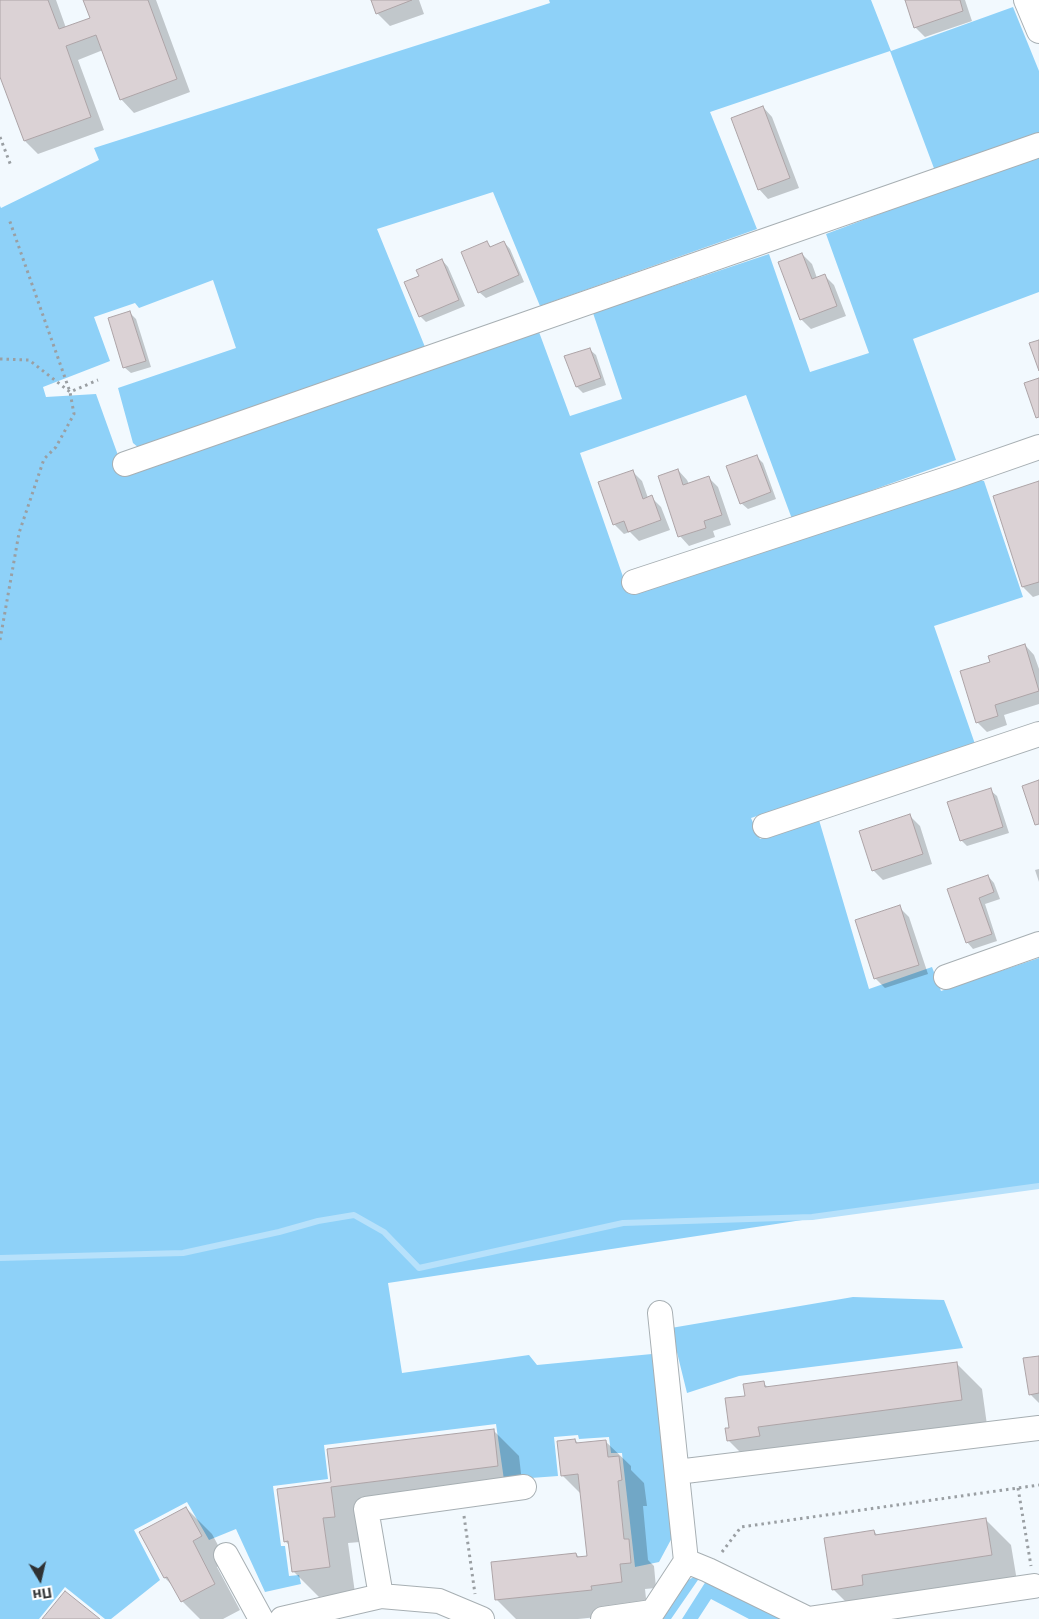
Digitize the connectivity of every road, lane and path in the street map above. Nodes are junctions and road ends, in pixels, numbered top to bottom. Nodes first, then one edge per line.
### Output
1 (1026, 0) edge
2 (1039, 31) edge
3 (0, 137) edge
4 (1039, 145) edge
5 (10, 166) dead end
6 (9, 219) dead end
7 (0, 359) edge
8 (98, 380) dead end
9 (70, 392) junction
10 (1039, 447) edge
11 (125, 464) dead end
12 (634, 582) dead end
13 (0, 640) edge
14 (1039, 734) edge
15 (765, 826) dead end
16 (1039, 944) edge
17 (946, 977) dead end
18 (660, 1313) dead end
19 (1039, 1428) edge
20 (677, 1472) junction
21 (1039, 1485) edge
22 (524, 1487) dead end
23 (1018, 1488) junction
24 (460, 1496) junction
25 (226, 1555) dead end
26 (686, 1561) junction
27 (708, 1570) junction
28 (1034, 1586) joint
29 (381, 1596) junction
30 (650, 1616) edge
31 (480, 1618) edge
32 (261, 1619) edge
33 (282, 1619) edge
34 (603, 1619) edge
35 (808, 1619) edge

1 - 2 street
3 - 5 path
4 - 11 street
6 - 9 path
7 - 9 path
8 - 9 path
9 - 13 path
10 - 12 street
14 - 15 street
16 - 17 street
18 - 20 street
19 - 20 street
20 - 26 street
21 - 23 path
22 - 24 street
23 - 27 path
23 - 28 path
24 - 29 street
24 - 31 path
25 - 32 street
26 - 27 street
26 - 30 street
27 - 35 street
28 - 35 street
29 - 31 street
29 - 33 street
30 - 34 street

